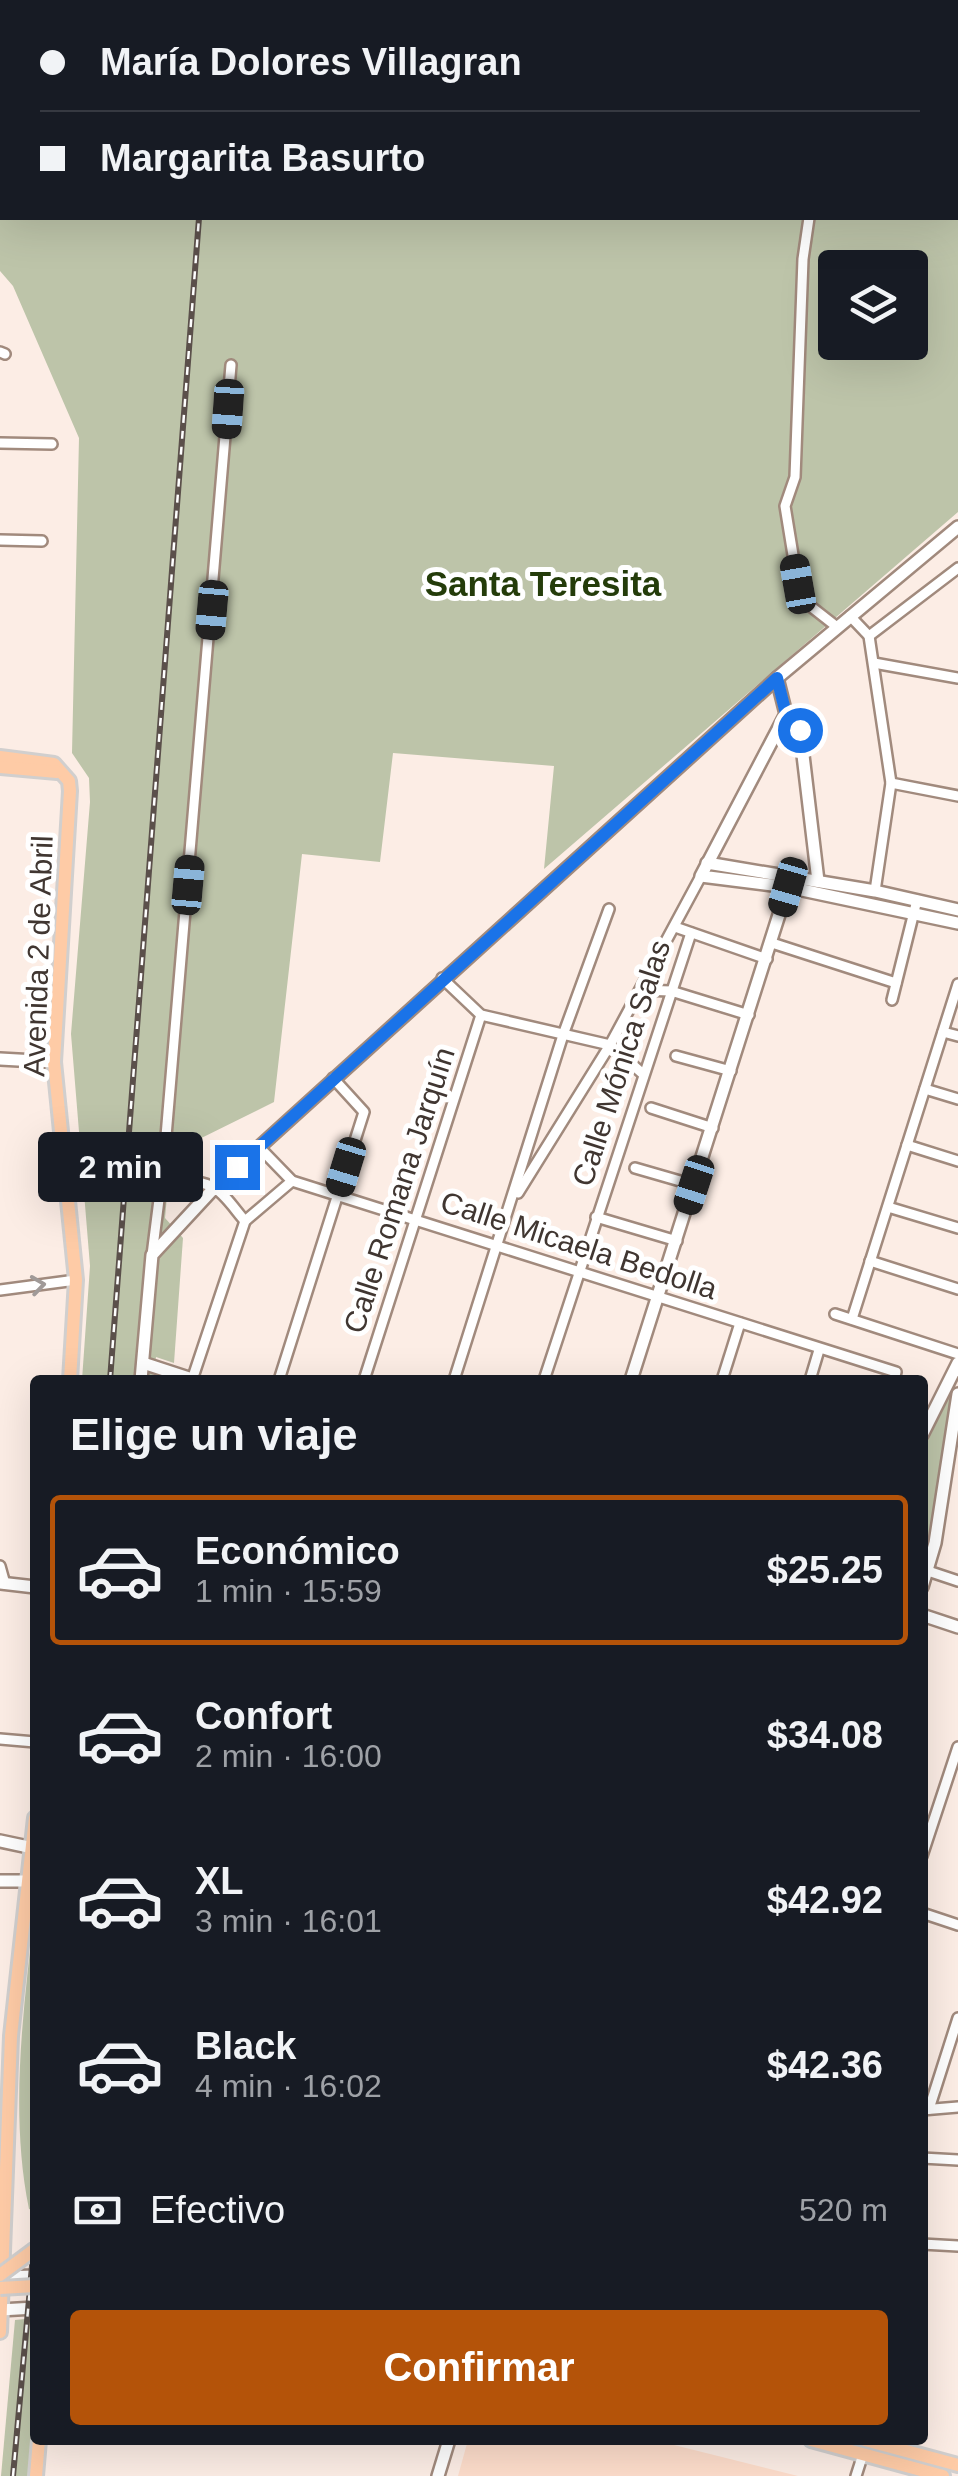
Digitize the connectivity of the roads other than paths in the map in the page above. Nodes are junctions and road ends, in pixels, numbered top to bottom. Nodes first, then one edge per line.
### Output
1 (809, 220) edge
2 (231, 365) dead end
3 (0, 443) edge
4 (52, 444) dead end
5 (958, 527) edge
6 (0, 540) edge
7 (42, 541) dead end
8 (958, 568) edge
9 (850, 616) junction
10 (838, 626) junction
11 (869, 636) junction
12 (874, 663) junction
13 (777, 678) junction
14 (958, 678) edge
15 (786, 714) junction
16 (0, 757) edge
17 (0, 766) edge
18 (65, 775) junction
19 (891, 783) junction
20 (958, 796) edge
21 (704, 869) junction
22 (818, 881) junction
23 (789, 882) junction
24 (875, 891) junction
25 (916, 906) junction
26 (608, 910) dead end
27 (958, 910) edge
28 (958, 923) edge
29 (675, 926) junction
30 (691, 933) junction
31 (772, 943) junction
32 (767, 959) junction
33 (442, 978) junction
34 (896, 983) junction
35 (958, 984) edge
36 (640, 990) junction
37 (671, 991) junction
38 (892, 1000) dead end
39 (481, 1015) junction
40 (749, 1015) junction
41 (944, 1032) junction
42 (563, 1035) junction
43 (958, 1036) edge
44 (610, 1044) junction
45 (676, 1056) dead end
46 (0, 1059) edge
47 (54, 1062) junction
48 (731, 1070) junction
49 (644, 1074) junction
50 (333, 1078) junction
51 (925, 1089) junction
52 (958, 1099) edge
53 (651, 1108) dead end
54 (713, 1128) junction
55 (907, 1145) junction
56 (259, 1147) junction
57 (164, 1160) junction
58 (958, 1161) edge
59 (635, 1168) dead end
60 (292, 1181) junction
61 (694, 1185) junction
62 (215, 1187) junction
63 (338, 1194) junction
64 (509, 1207) junction
65 (888, 1207) junction
66 (596, 1217) junction
67 (416, 1220) junction
68 (245, 1221) junction
69 (958, 1228) edge
70 (676, 1241) junction
71 (498, 1246) junction
72 (152, 1255) junction
73 (870, 1262) junction
74 (579, 1270) junction
75 (76, 1280) junction
76 (958, 1289) edge
77 (0, 1290) edge
78 (659, 1296) junction
79 (835, 1314) dead end
80 (852, 1319) junction
81 (740, 1323) junction
82 (819, 1350) junction
83 (958, 1354) edge
84 (958, 1363) edge
85 (143, 1364) junction
86 (70, 1375) edge
87 (142, 1375) edge
88 (177, 1375) edge
89 (195, 1375) edge
90 (281, 1375) edge
91 (366, 1375) edge
92 (456, 1375) edge
93 (546, 1375) edge
94 (634, 1375) edge
95 (724, 1375) edge
96 (812, 1375) edge
97 (892, 1375) edge
98 (958, 1394) edge
99 (930, 1415) junction
100 (928, 1420) edge
101 (956, 1422) edge
102 (928, 1563) edge
103 (0, 1566) edge
104 (928, 1571) edge
105 (958, 1581) edge
106 (3, 1583) edge
107 (30, 1586) edge
108 (928, 1617) edge
109 (958, 1627) edge
110 (0, 1739) edge
111 (30, 1742) edge
112 (958, 1748) edge
113 (928, 1838) edge
114 (0, 1841) edge
115 (30, 1848) edge
116 (30, 1864) edge
117 (28, 1881) junction
118 (0, 1882) edge
119 (928, 1915) edge
120 (958, 1925) edge
121 (958, 2018) edge
122 (928, 2104) edge
123 (958, 2108) edge
124 (928, 2110) edge
125 (928, 2158) edge
126 (958, 2160) edge
127 (3, 2210) edge
128 (928, 2244) edge
129 (958, 2246) edge
130 (30, 2253) edge
131 (30, 2276) edge
132 (1, 2279) edge
133 (30, 2285) edge
134 (30, 2308) edge
135 (1, 2310) edge
136 (0, 2332) edge
137 (39, 2445) edge
138 (447, 2445) edge
139 (864, 2447) edge
140 (958, 2466) edge
141 (36, 2476) edge
142 (438, 2476) edge
143 (856, 2476) edge
144 (943, 2476) edge

1 - 10 street
2 - 57 street
3 - 4 street
5 - 9 street
6 - 7 street
8 - 11 street
9 - 10 street
9 - 11 street
10 - 13 street
11 - 12 street
12 - 14 street
12 - 19 street
13 - 15 street
13 - 33 street
15 - 21 street
15 - 22 street
16 - 18 main road
17 - 18 main road
18 - 47 main road, Avenida 2 de Abril
19 - 20 street
19 - 24 street
21 - 23 street
21 - 29 street
22 - 23 street
22 - 24 street
23 - 25 street
23 - 31 street
24 - 25 street
25 - 27 street
25 - 28 street
25 - 34 street
26 - 42 street
29 - 30 street
29 - 36 street
30 - 32 street
30 - 37 street, Calle Mónica Salas
31 - 32 street
31 - 34 street
32 - 40 street
33 - 39 street
33 - 50 street
34 - 38 street
35 - 41 street
36 - 37 street
36 - 44 street
37 - 40 street
37 - 49 street, Calle Mónica Salas
39 - 42 street
39 - 67 street, Calle Romana Jarquín
40 - 48 street
41 - 43 street
41 - 51 street
42 - 44 street
42 - 64 street
44 - 49 street
44 - 64 street
45 - 48 street
46 - 47 street
47 - 75 main road, Avenida 2 de Abril
48 - 54 street
49 - 66 street, Calle Mónica Salas
50 - 56 street
50 - 63 street
51 - 52 street
51 - 55 street
53 - 54 street
54 - 61 street
55 - 58 street
55 - 65 street
56 - 60 street
56 - 62 street
57 - 62 street
57 - 72 street
59 - 61 street
60 - 63 street, Calle Micaela Bedolla
60 - 68 street
61 - 70 street
62 - 68 street
62 - 72 street
63 - 67 street, Calle Micaela Bedolla
63 - 90 street
64 - 71 street
65 - 69 street
65 - 73 street
66 - 70 street
66 - 74 street, Calle Mónica Salas
67 - 71 street, Calle Micaela Bedolla
67 - 91 street, Calle Romana Jarquín
68 - 89 street
70 - 78 street
71 - 74 street, Calle Micaela Bedolla
71 - 92 street
72 - 85 street
73 - 76 street
73 - 80 street
74 - 78 street, Calle Micaela Bedolla
74 - 93 street, Calle Mónica Salas
77 -> 75 street
75 - 86 main road, Avenida 2 de Abril
78 - 81 street, Calle Micaela Bedolla
78 - 94 street
79 - 80 street
80 - 83 street
81 - 82 street, Calle Micaela Bedolla
81 - 95 street
82 - 96 street
82 - 97 street, Calle Micaela Bedolla
84 - 99 street
85 - 87 street
85 - 88 street
98 - 101 street
99 - 100 street
99 - 101 street
101 - 102 street
103 - 106 street
104 - 105 street
106 - 107 street
108 - 109 street
110 - 111 street
112 - 113 street
114 - 115 street
116 - 117 main road
117 - 118 street
117 - 127 main road
119 - 120 street
121 - 122 street
123 - 124 street
125 - 126 street
127 - 132 main road
128 - 129 street
130 - 132 main road, bridge
131 - 132 street
132 - 133 main road, bridge
132 - 135 main road
134 - 135 street
135 - 136 main road
137 - 141 main road
138 - 142 street
139 - 140 main road
139 - 143 street
139 - 144 main road

